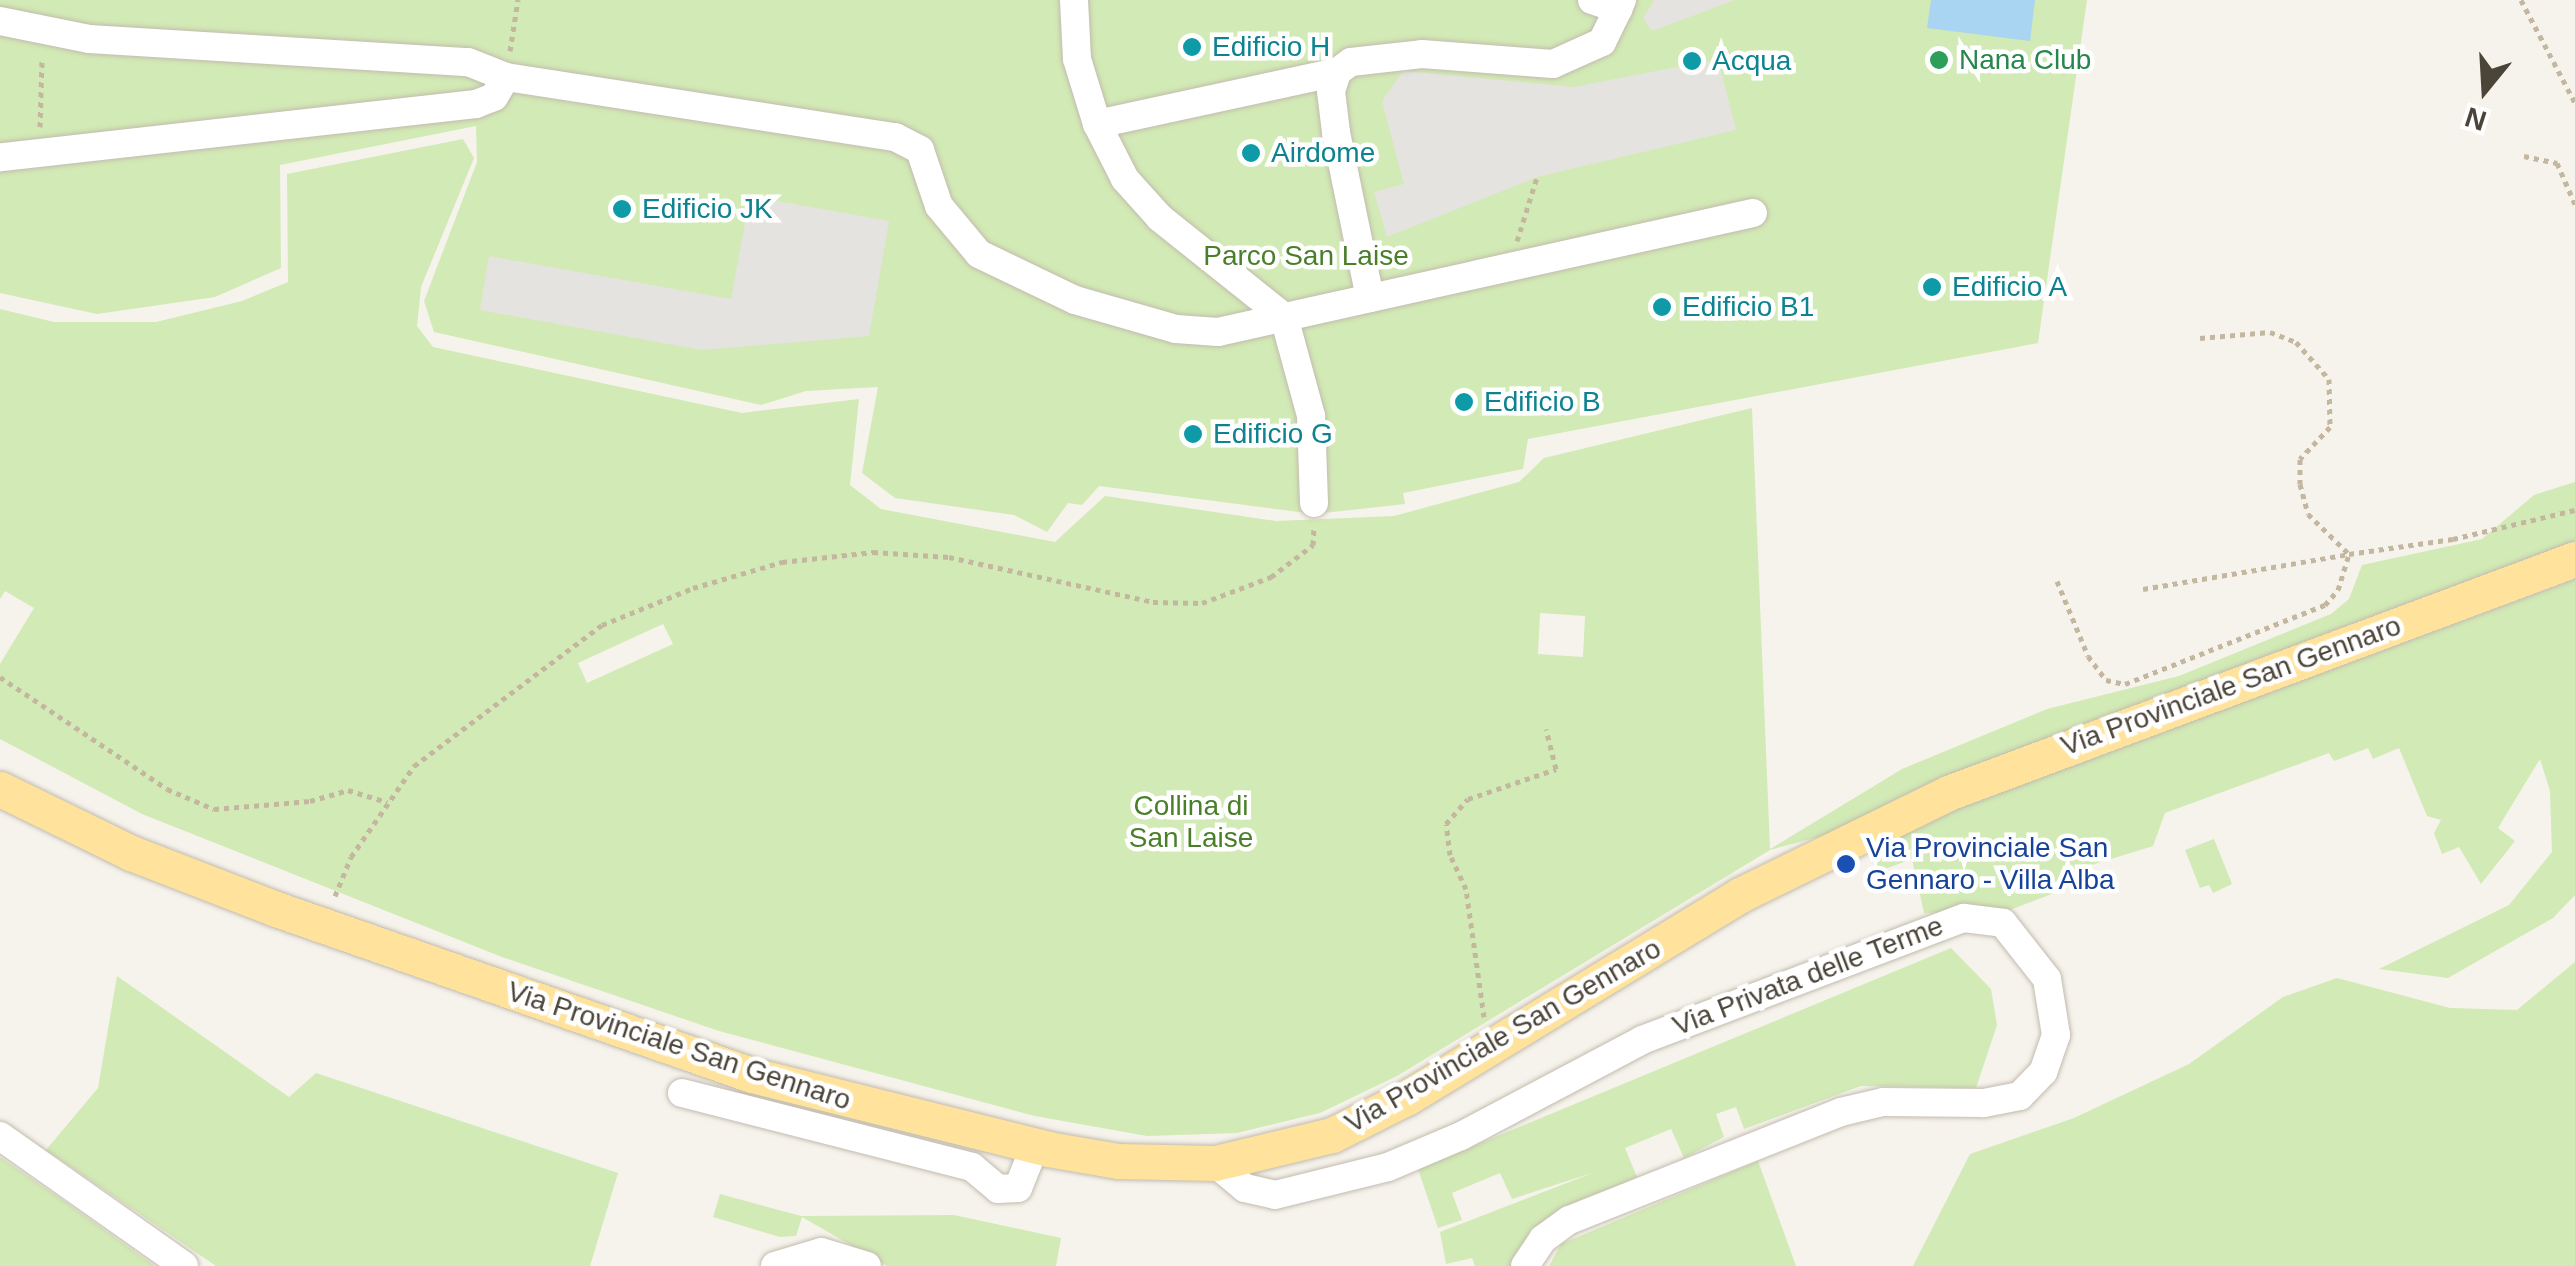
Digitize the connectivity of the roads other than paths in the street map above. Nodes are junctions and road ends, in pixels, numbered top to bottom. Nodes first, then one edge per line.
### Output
1 (1074, 0) edge
2 (1610, 3) edge
3 (0, 21) edge
4 (1337, 72) junction
5 (506, 77) junction
6 (1098, 124) junction
7 (0, 157) edge
8 (1754, 213) dead end
9 (1370, 298) junction
10 (1284, 317) junction
11 (1314, 503) road end
12 (2575, 559) edge
13 (0, 789) edge
14 (682, 1093) dead end
15 (0, 1136) edge
16 (1035, 1146) junction
17 (1215, 1162) junction
18 (184, 1266) edge
19 (775, 1266) edge
20 (867, 1266) edge
21 (1525, 1266) edge

1 - 6 street
2 - 4 street
3 - 5 street
4 - 6 street
4 - 9 street
5 - 7 street
5 - 10 street
6 - 10 street
8 - 9 street
9 - 10 street
10 - 11 street
12 - 17 main road, Via Provinciale San Gennaro
13 - 16 main road, Via Provinciale San Gennaro
14 - 16 street
15 - 18 street
16 - 17 main road, Via Provinciale San Gennaro
17 - 21 street, Via Privata delle Terme
19 - 20 street

